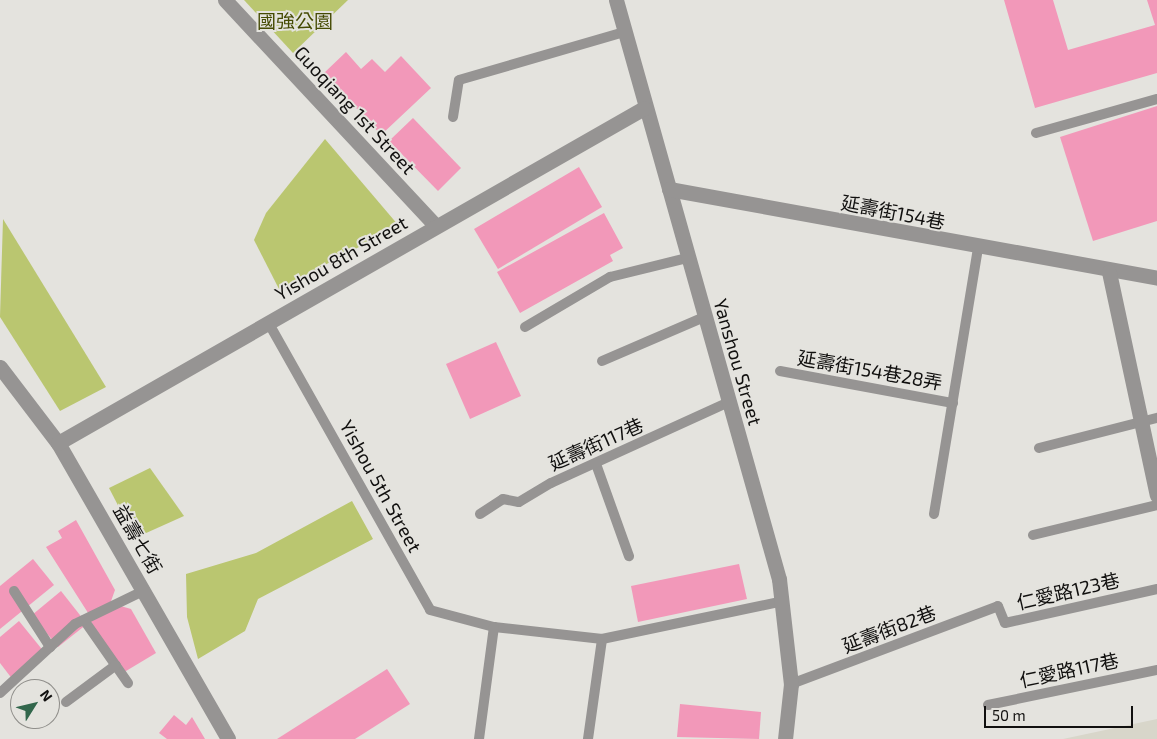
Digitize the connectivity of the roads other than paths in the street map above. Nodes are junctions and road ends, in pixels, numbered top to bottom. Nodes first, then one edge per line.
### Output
1 (225, 0) edge
2 (616, 0) edge
3 (624, 32) junction
4 (1157, 99) edge
5 (644, 108) junction
6 (453, 117) dead end
7 (1036, 133) dead end
8 (670, 189) junction
9 (436, 226) junction
10 (978, 248) junction
11 (687, 258) junction
12 (1110, 272) junction
13 (1157, 278) edge
14 (704, 317) junction
15 (268, 322) junction
16 (525, 327) dead end
17 (602, 361) dead end
18 (0, 367) edge
19 (780, 371) dead end
20 (729, 402) junction
21 (953, 403) junction
22 (1157, 418) edge
23 (1142, 421) junction
24 (58, 443) junction
25 (1039, 448) dead end
26 (596, 464) junction
27 (1157, 495) edge
28 (1157, 505) edge
29 (480, 514) dead end
30 (934, 514) dead end
31 (1033, 535) dead end
32 (628, 556) dead end
33 (1157, 589) edge
34 (145, 590) junction
35 (14, 591) dead end
36 (784, 601) junction
37 (998, 606) joint
38 (84, 620) junction
39 (494, 627) junction
40 (602, 639) junction
41 (50, 647) junction
42 (116, 666) junction
43 (1157, 670) edge
44 (128, 683) dead end
45 (791, 684) junction
46 (0, 693) edge
47 (66, 702) dead end
48 (988, 705) dead end
49 (228, 739) edge
50 (479, 739) edge
51 (588, 739) edge
52 (785, 739) edge

1 - 9 street, Guoqiang 1st Street
2 - 3 street, Yanshou Street
3 - 5 street, Yanshou Street
3 - 6 lane
4 - 7 lane
5 - 8 street, Yanshou Street
5 - 9 street, Yishou 8th Street
8 - 10 street, 延壽街154巷
8 - 11 street, Yanshou Street
9 - 15 street, Yishou 8th Street
10 - 12 street, 延壽街154巷
10 - 21 lane, 延壽街154巷28弄
11 - 14 street, Yanshou Street
11 - 16 lane
12 - 13 street, 延壽街154巷
12 - 23 street
14 - 17 lane
14 - 20 street, Yanshou Street
15 - 24 street, Yishou 8th Street
15 - 39 lane, Yishou 5th Street
18 - 24 street, 益壽七街
19 - 21 lane, 延壽街154巷28弄
20 - 26 lane, 延壽街117巷
20 - 36 street, Yanshou Street
21 - 30 lane, 延壽街154巷28弄
22 - 23 lane
23 - 25 lane
23 - 27 street
24 - 34 street, 益壽七街
26 - 29 lane, 延壽街117巷
26 - 32 lane
28 - 31 lane
33 - 37 lane, 仁愛路123巷
34 - 38 lane
34 - 49 street, 益壽七街
35 - 41 lane
36 - 40 lane, Yishou 5th Street
36 - 45 street, Yanshou Street
37 - 45 lane, 延壽街82巷
38 - 41 lane
38 - 42 lane
39 - 40 lane, Yishou 5th Street
39 - 50 lane
40 - 51 lane
41 - 46 lane
42 - 44 lane
42 - 47 lane
43 - 48 lane, 仁愛路117巷
45 - 52 street, Yanshou Street

